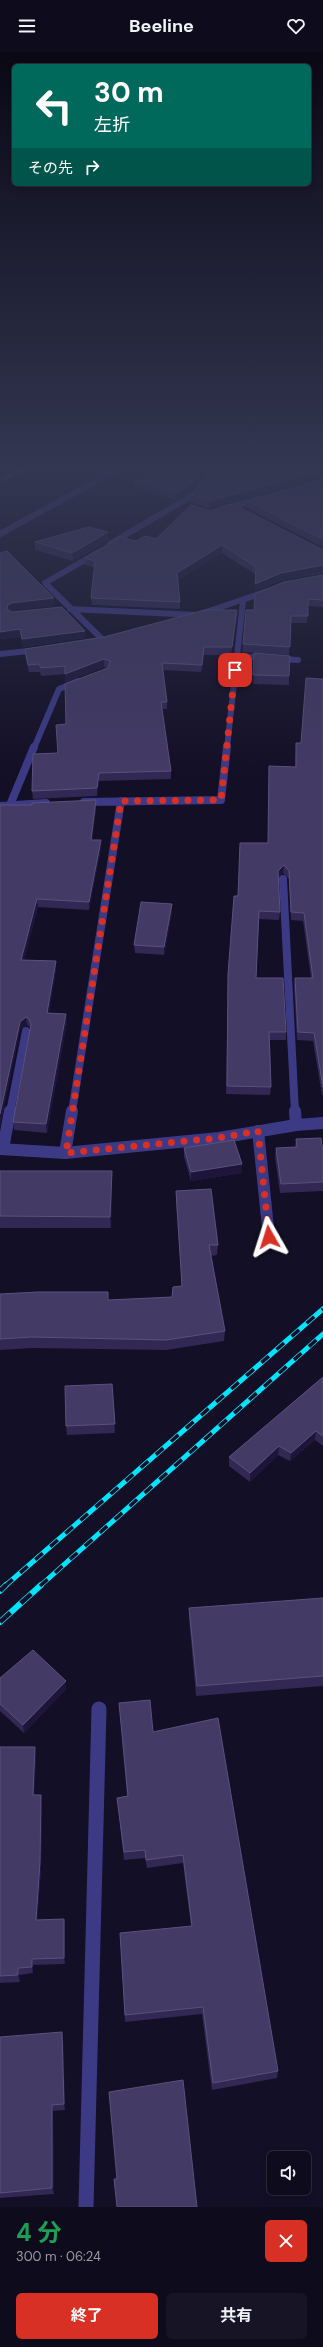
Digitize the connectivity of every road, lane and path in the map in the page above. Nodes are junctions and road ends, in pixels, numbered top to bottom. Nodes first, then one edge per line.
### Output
1 (66, 571) edge
2 (275, 588) edge
3 (243, 601) junction
4 (72, 609) junction
5 (64, 610) edge
6 (198, 615) junction
7 (169, 622) edge
8 (95, 641) edge
9 (43, 650) edge
10 (0, 654) edge
11 (236, 656) junction
12 (298, 660) dead end
13 (86, 678) edge
14 (121, 801) junction
15 (74, 802) edge
16 (58, 803) edge
17 (10, 805) junction
18 (0, 806) edge
19 (283, 879) edge
20 (26, 1031) dead end
21 (323, 1123) edge
22 (296, 1125) junction
23 (258, 1131) junction
24 (1, 1149) edge
25 (66, 1153) junction
26 (269, 1237) dead end
27 (99, 1709) dead end
28 (86, 2207) edge

1 - 4 street
2 - 3 street
3 - 6 street
3 - 11 street
4 - 5 street
4 - 6 street
4 - 8 street
6 - 7 street
9 - 10 street
11 - 12 street
11 - 14 street
13 - 17 street
14 - 15 street
14 - 25 street
16 - 17 street
17 - 18 street
19 - 22 street
20 - 24 street
21 - 22 street
22 - 23 street
23 - 25 street
23 - 26 street
24 - 25 street
27 - 28 street

